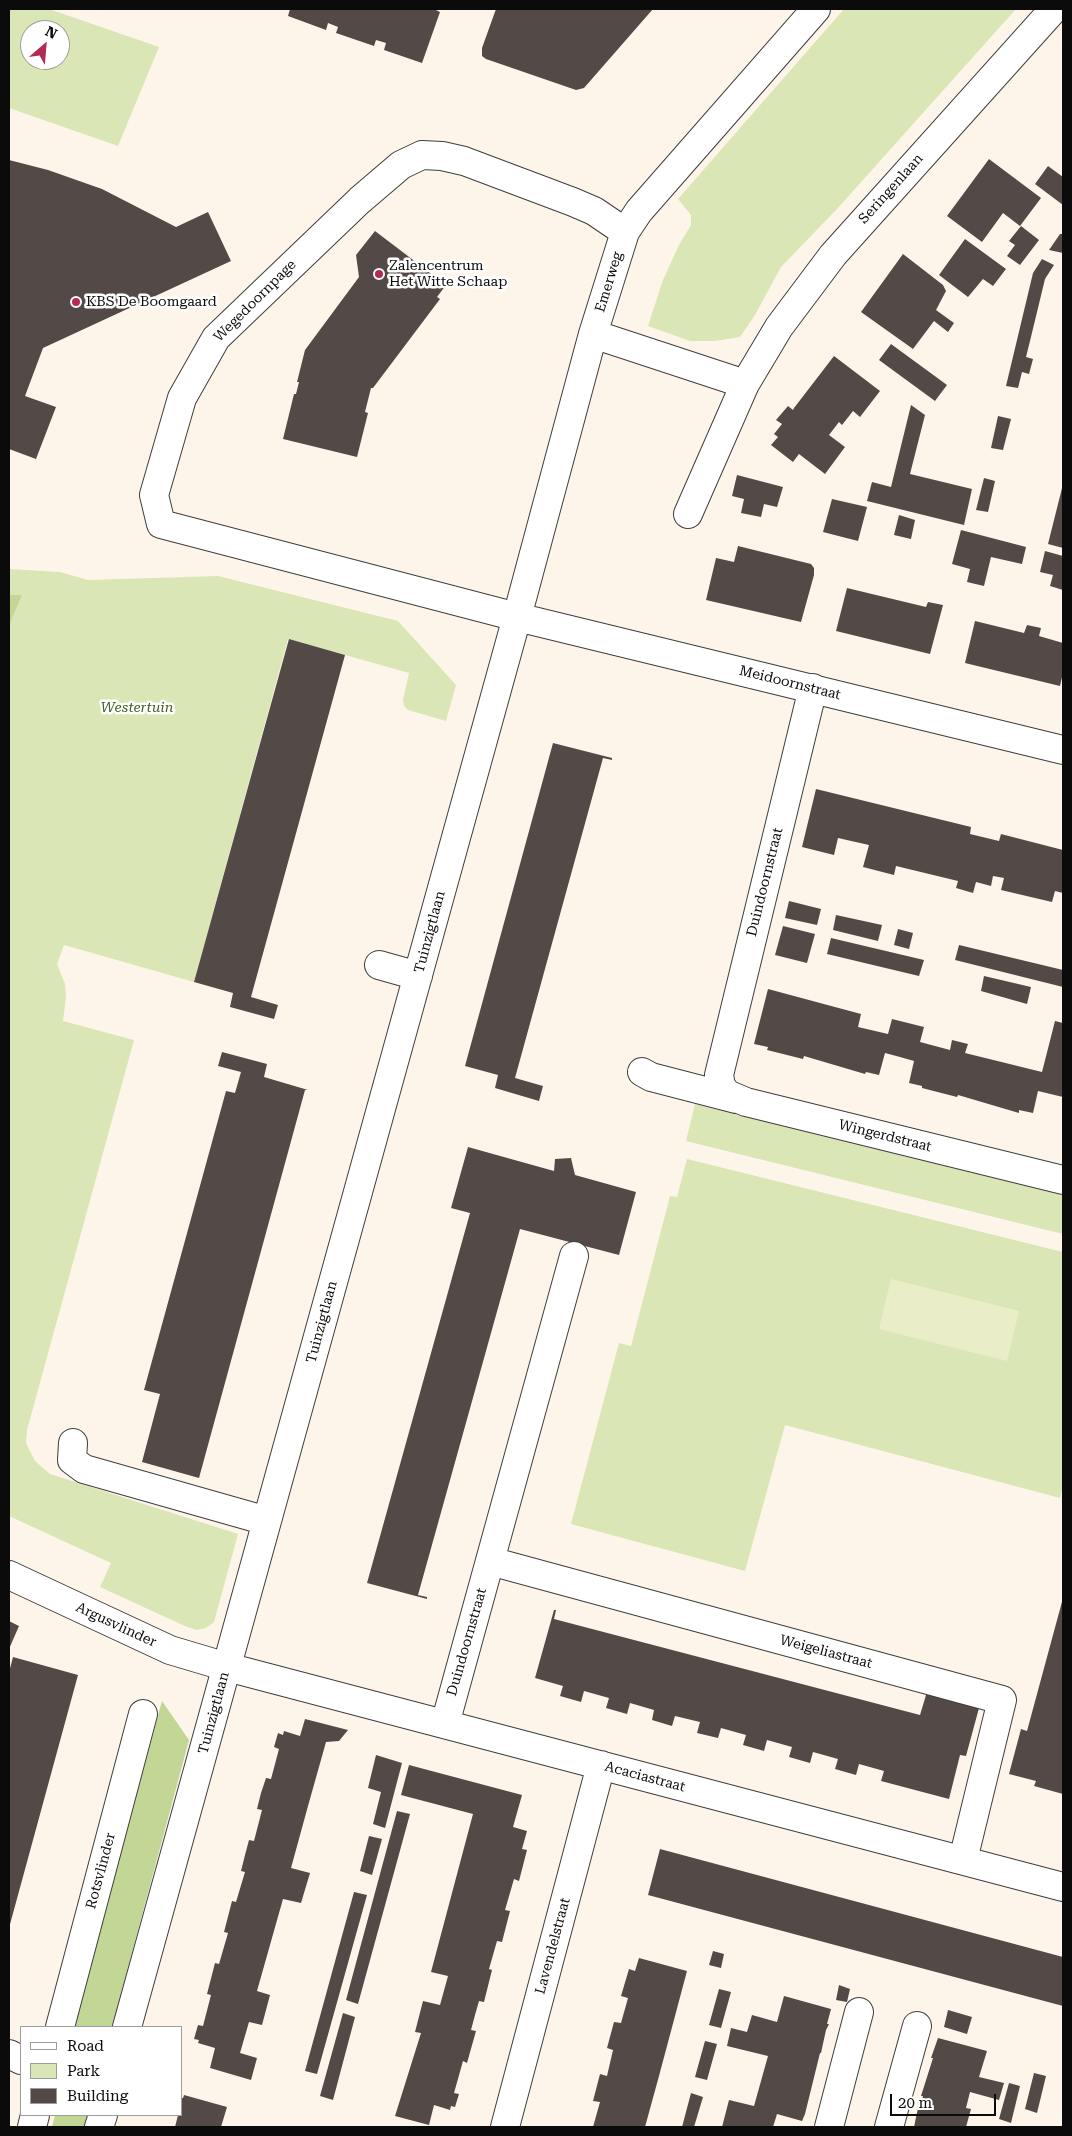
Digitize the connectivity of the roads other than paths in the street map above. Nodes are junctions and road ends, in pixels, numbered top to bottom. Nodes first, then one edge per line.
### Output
1 (816, 9) edge
2 (1054, 9) edge
3 (625, 232) junction
4 (593, 334) junction
5 (745, 384) junction
6 (688, 514) dead end
7 (517, 617) junction
8 (813, 688) junction
9 (1063, 750) edge
10 (379, 966) dead end
11 (418, 976) junction
12 (642, 1072) dead end
13 (736, 1099) junction
14 (1063, 1180) edge
15 (574, 1256) dead end
16 (73, 1444) dead end
17 (267, 1521) junction
18 (490, 1561) junction
19 (9, 1575) edge
20 (227, 1667) junction
21 (143, 1714) dead end
22 (445, 1724) junction
23 (601, 1765) junction
24 (963, 1860) junction
25 (1063, 1887) edge
26 (859, 2012) dead end
27 (60, 2026) edge
28 (127, 2026) edge
29 (917, 2026) dead end
30 (505, 2127) edge
31 (829, 2127) edge
32 (889, 2127) edge

1 - 3 street, Emerweg
2 - 5 street, Seringenlaan
3 - 4 street, Emerweg
3 - 7 street, Wegedoornpage
4 - 5 street
4 - 7 street, Emerweg
5 - 6 street, Seringenlaan
7 - 8 street, Meidoornstraat
7 - 11 street, Tuinzigtlaan
8 - 9 street, Meidoornstraat
8 - 13 street, Duindoornstraat
10 - 11 street
11 - 17 street, Tuinzigtlaan
12 - 13 street, Wingerdstraat
13 - 14 street, Wingerdstraat
15 - 18 street, Duindoornstraat
16 - 17 street
17 - 20 street, Tuinzigtlaan
18 - 22 street, Duindoornstraat
18 - 24 street, Weigeliastraat
19 - 20 street, Argusvlinder
20 - 22 street, Acaciastraat
20 - 28 street, Tuinzigtlaan
21 - 27 street, Rotsvlinder
22 - 23 street, Acaciastraat
23 - 24 street, Acaciastraat
23 - 30 street, Lavendelstraat
24 - 25 street, Acaciastraat
26 - 31 street
29 - 32 street

